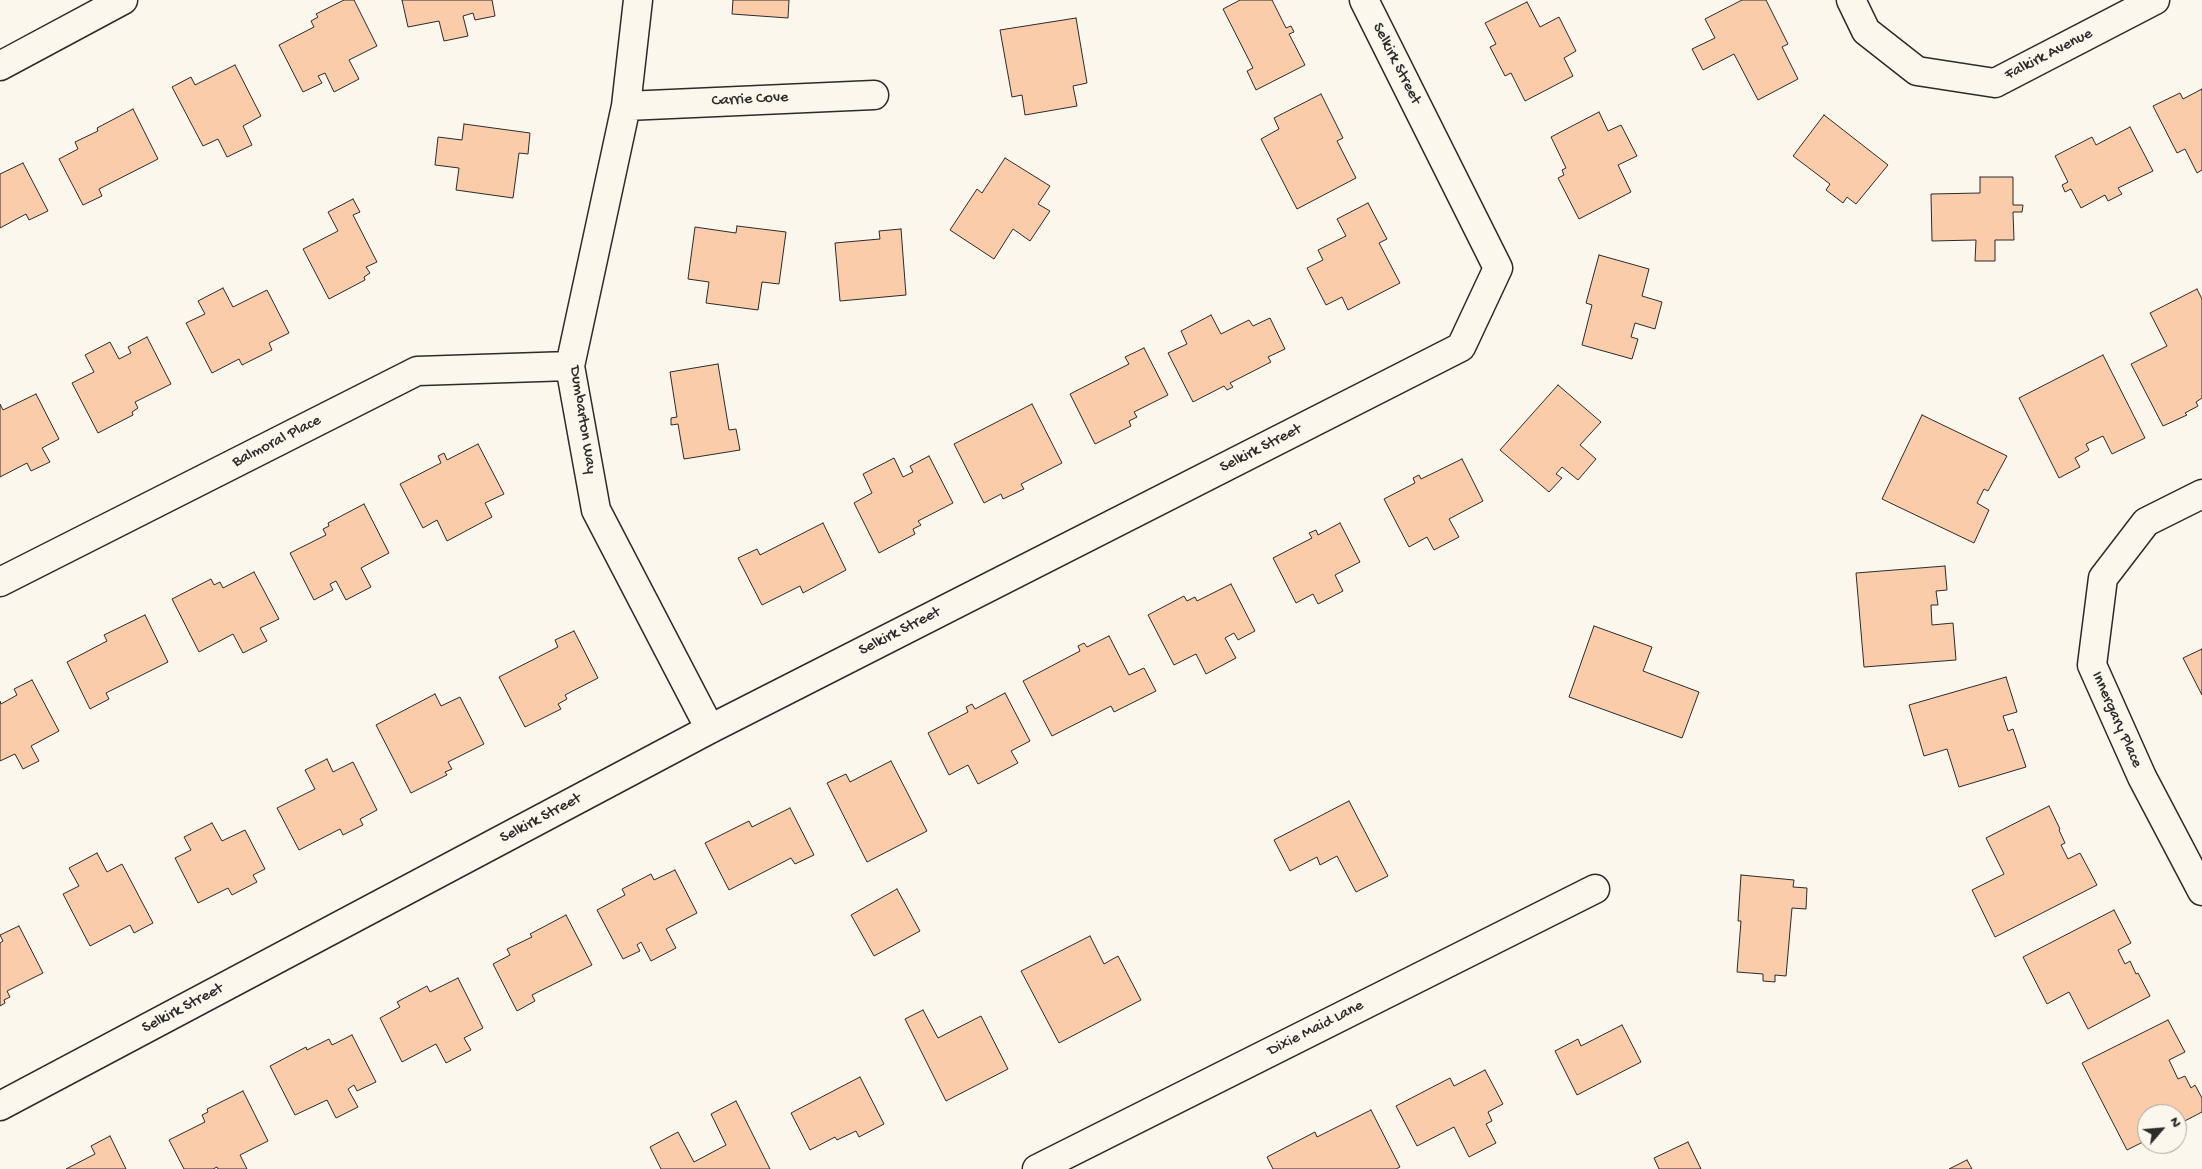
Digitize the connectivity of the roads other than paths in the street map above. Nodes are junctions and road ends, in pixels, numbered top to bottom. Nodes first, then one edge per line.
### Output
1 (123, 0) edge
2 (638, 0) edge
3 (1364, 0) edge
4 (1851, 0) edge
5 (2155, 0) edge
6 (0, 66) edge
7 (874, 95) dead end
8 (626, 106) junction
9 (570, 366) junction
10 (2202, 494) edge
11 (0, 582) edge
12 (710, 729) junction
13 (1595, 889) dead end
14 (2202, 891) edge
15 (0, 1106) edge
16 (1037, 1169) edge

1 - 6 street
2 - 8 street, Dumbarton Way
3 - 12 street, Selkirk Street
4 - 5 street, Falkirk Avenue
7 - 8 street, Carrie Cove
8 - 9 street, Dumbarton Way
9 - 11 street, Balmoral Place
9 - 12 street, Dumbarton Way
10 - 14 street, Innergary Place
12 - 15 street, Selkirk Street
13 - 16 street, Dixie Maid Lane

